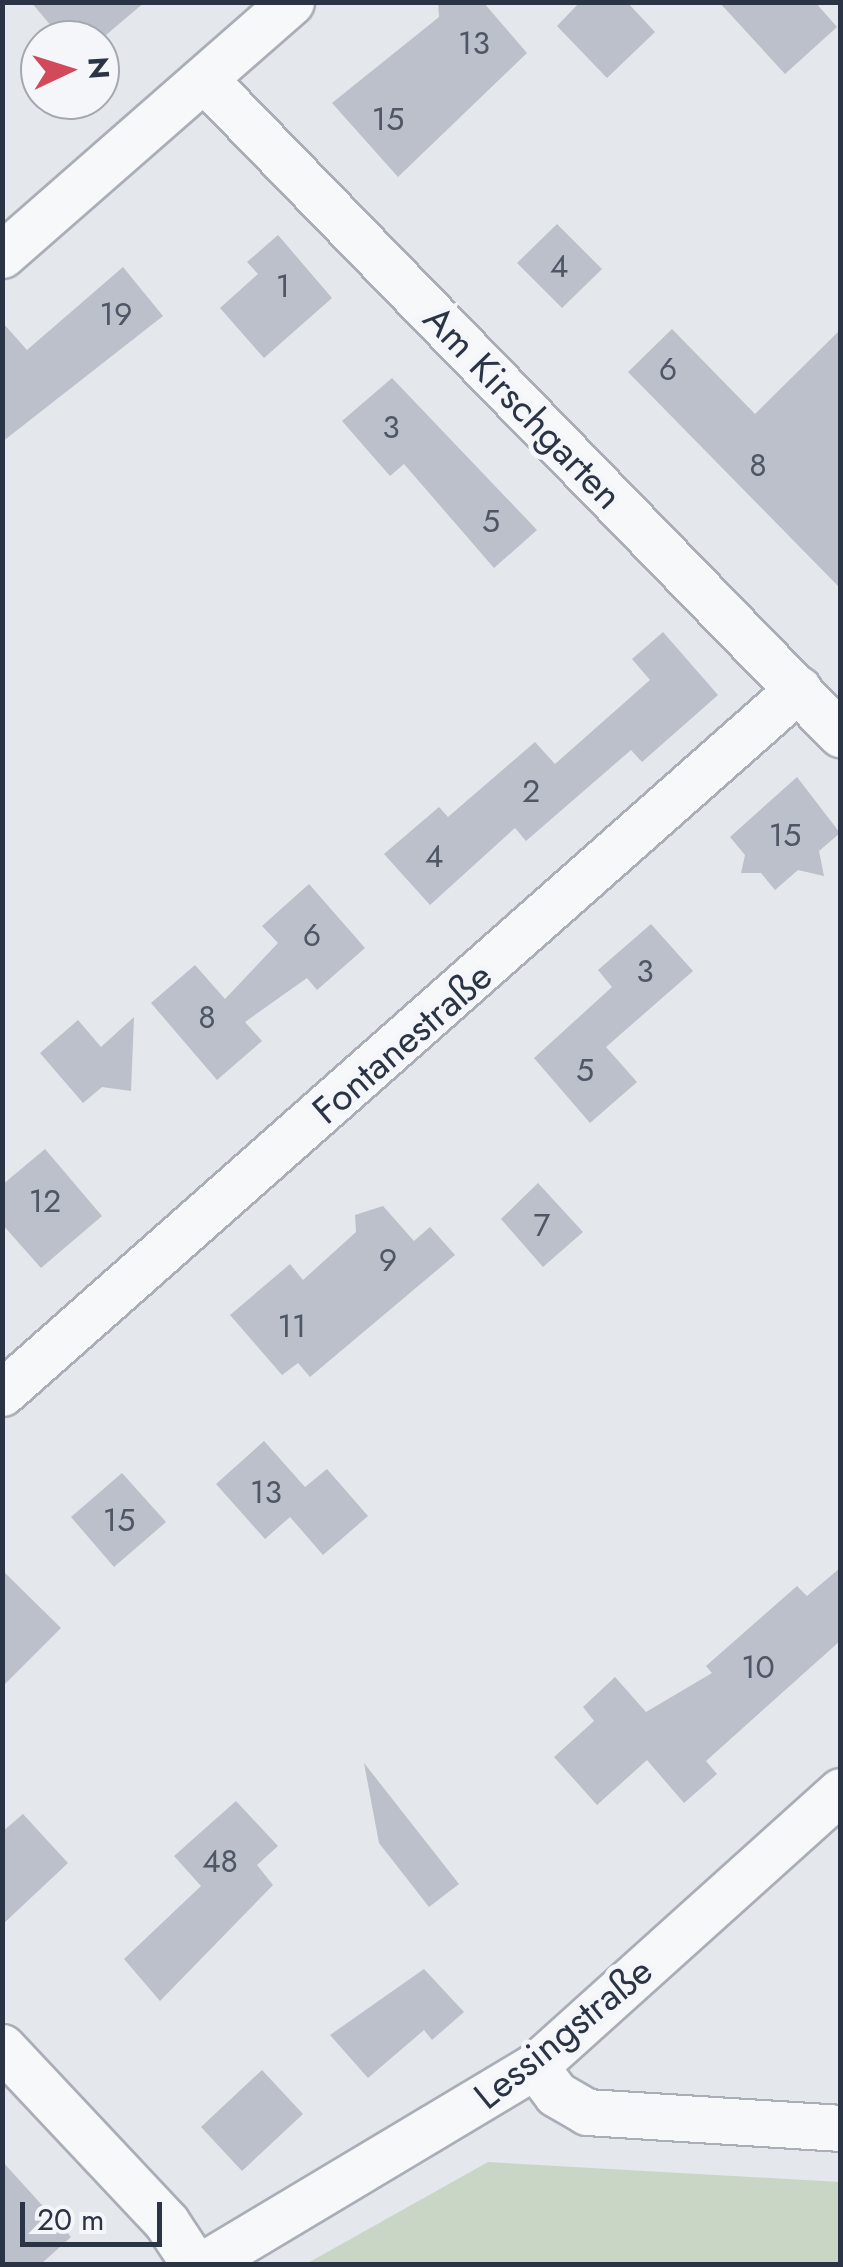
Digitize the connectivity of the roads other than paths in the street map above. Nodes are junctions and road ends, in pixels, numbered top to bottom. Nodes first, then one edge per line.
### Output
1 (291, 2) edge
2 (205, 80) junction
3 (2, 254) edge
4 (798, 690) junction
5 (840, 734) edge
6 (2, 1393) edge
7 (840, 1791) edge
8 (2, 2047) edge
9 (535, 2066) junction
10 (840, 2128) edge
11 (194, 2264) edge
12 (204, 2264) edge

1 - 2 street
2 - 3 street
2 - 4 street, Am Kirschgarten
4 - 5 street, Am Kirschgarten
4 - 6 street, Fontanestraße
7 - 9 street, Lessingstraße
8 - 11 street
9 - 10 street
9 - 12 street, Lessingstraße

